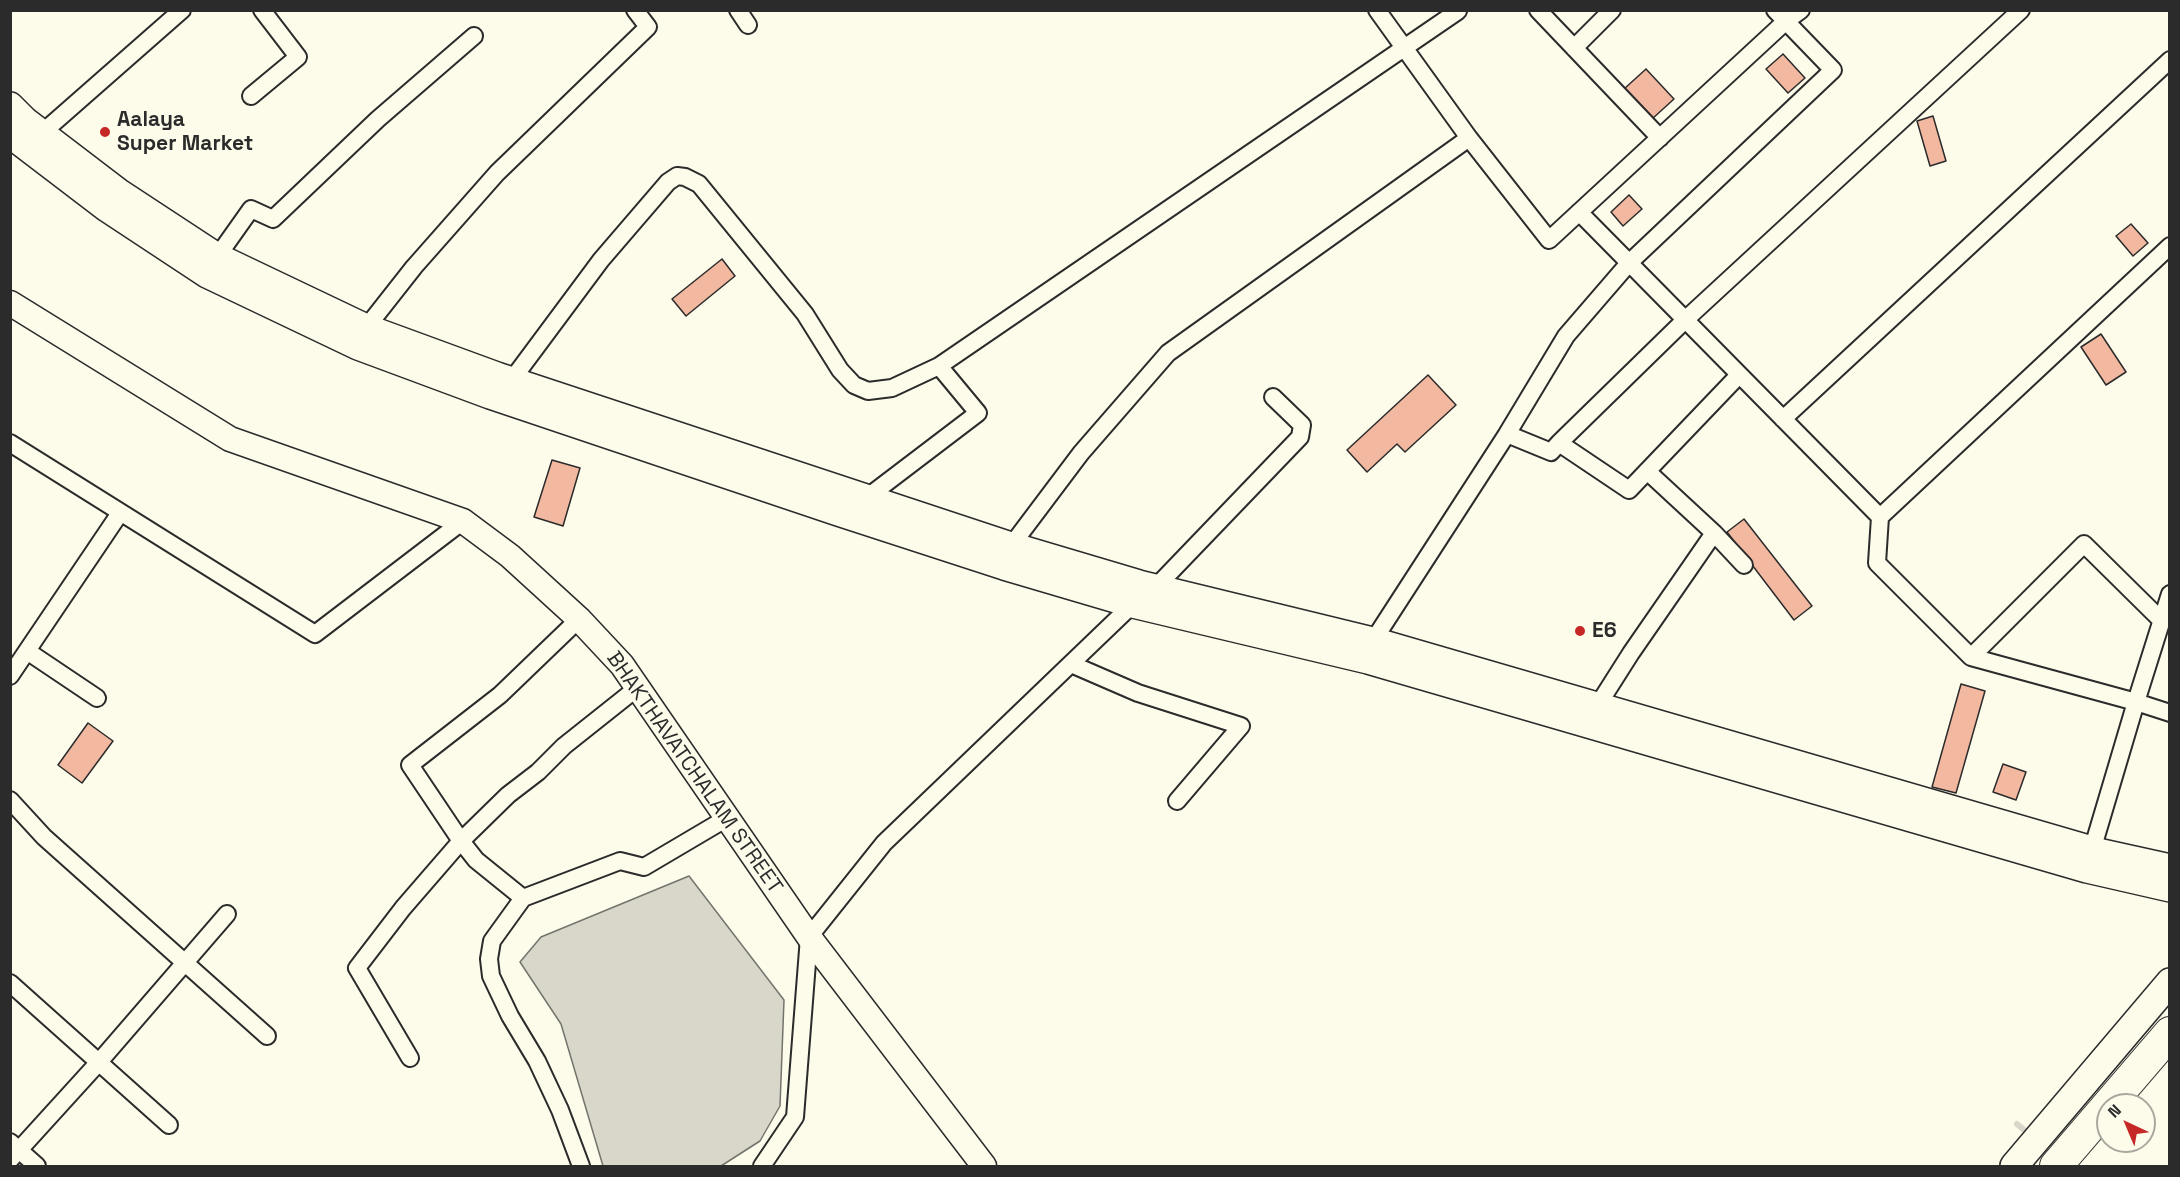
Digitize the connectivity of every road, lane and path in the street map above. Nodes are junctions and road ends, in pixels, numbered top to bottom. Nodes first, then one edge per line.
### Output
1 (182, 10) edge
2 (262, 10) edge
3 (635, 10) edge
4 (738, 10) edge
5 (1377, 10) edge
6 (1538, 10) edge
7 (1612, 10) edge
8 (1801, 10) edge
9 (2020, 10) edge
10 (1458, 12) edge
11 (1781, 16) edge
12 (748, 25) dead end
13 (474, 36) dead end
14 (1574, 48) junction
15 (1404, 49) junction
16 (2169, 60) edge
17 (251, 96) dead end
18 (10, 106) edge
19 (10, 134) edge
20 (42, 134) junction
21 (1469, 138) junction
22 (1660, 138) junction
23 (1579, 212) junction
24 (2169, 246) edge
25 (217, 256) junction
26 (1629, 263) junction
27 (10, 303) edge
28 (1685, 320) junction
29 (366, 328) junction
30 (939, 366) junction
31 (1739, 375) junction
32 (511, 381) junction
33 (1273, 397) dead end
34 (1783, 420) junction
35 (1507, 434) junction
36 (1558, 443) junction
37 (11, 444) edge
38 (1647, 471) junction
39 (865, 499) junction
40 (120, 513) junction
41 (1880, 517) junction
42 (463, 521) junction
43 (1714, 533) junction
44 (1007, 556) junction
45 (1744, 565) dead end
46 (2169, 594) edge
47 (1144, 596) junction
48 (579, 619) junction
49 (2161, 620) junction
50 (1373, 640) junction
51 (27, 651) junction
52 (1971, 657) junction
53 (1071, 664) junction
54 (10, 676) edge
55 (637, 688) junction
56 (97, 698) dead end
57 (2136, 702) junction
58 (1598, 705) junction
59 (2169, 713) edge
60 (10, 800) edge
61 (1177, 801) dead end
62 (727, 818) junction
63 (461, 842) junction
64 (2089, 859) junction
65 (2169, 868) edge
66 (2169, 888) edge
67 (523, 898) junction
68 (227, 914) dead end
69 (809, 937) junction
70 (185, 963) junction
71 (2169, 982) edge
72 (10, 983) edge
73 (2169, 1033) edge
74 (267, 1036) dead end
75 (410, 1058) dead end
76 (99, 1062) junction
77 (169, 1125) dead end
78 (13, 1151) edge
79 (2021, 1158) edge
80 (37, 1167) edge
81 (581, 1167) edge
82 (762, 1167) edge
83 (984, 1167) edge
84 (2056, 1167) edge

1 - 20 street
2 - 17 street
3 - 29 street
4 - 12 street
5 - 15 street
6 - 14 street
7 - 14 street
8 - 11 street
9 - 28 street
10 - 15 street
11 - 22 street
11 - 26 street
13 - 25 street
14 - 22 street
15 - 21 street
15 - 30 street
16 - 34 street
18 - 20 main road
19 - 44 main road
20 - 25 main road
21 - 23 street
21 - 44 street
22 - 23 street
23 - 26 street
24 - 41 street
25 - 29 main road
26 - 28 street
26 - 35 street
27 - 42 street, BHAKTHAVATCHALAM STREET
28 - 31 street
28 - 36 street
29 - 32 main road
30 - 32 street
30 - 39 street
31 - 34 street
31 - 38 street
32 - 39 main road
33 - 47 street
34 - 41 street
35 - 36 street
35 - 50 street
36 - 38 street
37 - 40 street
38 - 43 street
39 - 44 main road
40 - 42 street
40 - 51 street
41 - 52 street
42 - 48 street, BHAKTHAVATCHALAM STREET
43 - 45 street
43 - 58 street
44 - 47 main road
46 - 49 street
47 - 50 main road
47 - 53 street
47 - 64 main road
48 - 55 street, BHAKTHAVATCHALAM STREET
48 - 63 street
49 - 52 street
49 - 57 street
50 - 58 main road
51 - 54 street
51 - 56 street
52 - 57 street
53 - 61 street
53 - 69 street
55 - 62 street, BHAKTHAVATCHALAM STREET
55 - 63 street
57 - 59 street
57 - 64 street
58 - 64 main road
60 - 70 street
62 - 67 street
62 - 69 street, BHAKTHAVATCHALAM STREET
63 - 67 street
63 - 75 street
64 - 65 main road
64 - 66 main road
67 - 81 street
68 - 70 street
69 - 82 street
69 - 83 street, BHAKTHAVATCHALAM STREET
70 - 74 street
70 - 76 street
71 - 79 main road
72 - 76 street
73 - 84 highway
76 - 77 street
76 - 78 street
78 - 80 street

